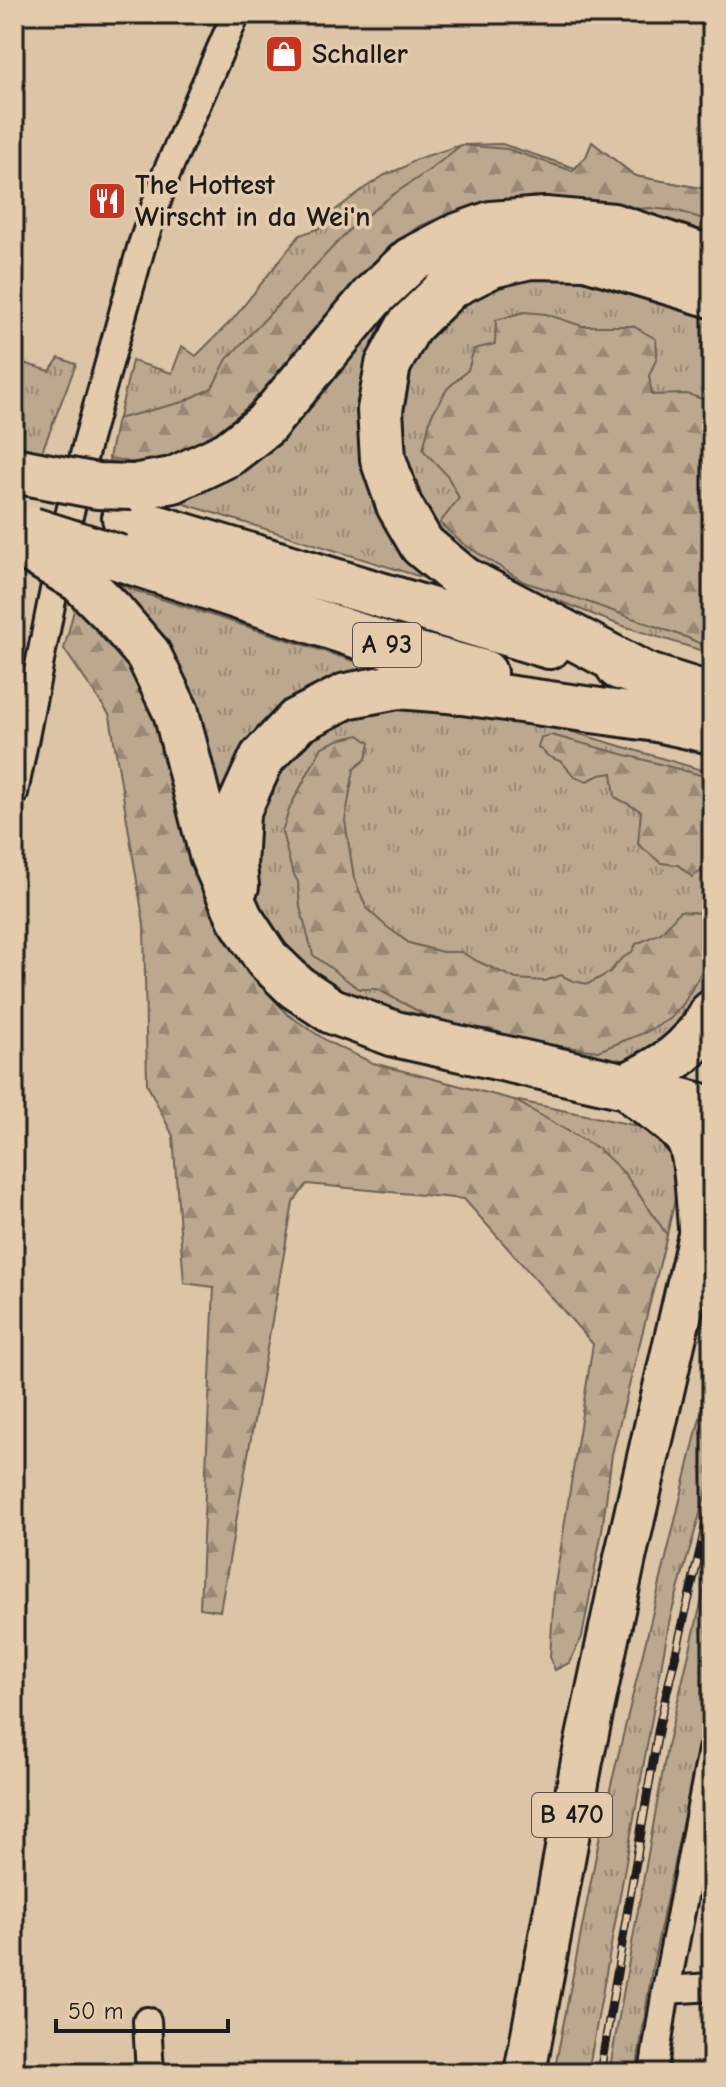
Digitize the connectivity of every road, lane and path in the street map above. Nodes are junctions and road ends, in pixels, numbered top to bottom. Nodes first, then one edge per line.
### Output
1 (236, 14) edge
2 (712, 259) edge
3 (712, 295) edge
4 (14, 470) edge
5 (14, 482) edge
6 (126, 521) junction
7 (14, 524) edge
8 (14, 540) edge
9 (645, 675) junction
10 (709, 712) edge
11 (657, 719) junction
12 (14, 793) edge
13 (240, 918) junction
14 (712, 1013) edge
15 (626, 1086) junction
16 (712, 1109) edge
17 (712, 1175) edge
18 (701, 1227) junction
19 (712, 1750) edge
20 (702, 1853) edge
21 (712, 1987) edge
22 (666, 1990) junction
23 (147, 2021) dead end
24 (150, 2073) edge
25 (525, 2073) edge
26 (653, 2073) edge

1 - 12 street
2 - 6 highway
3 - 9 highway
4 - 6 highway, bridge
5 - 6 highway, A 93
6 - 7 highway, A 93, bridge
6 - 9 highway, A 93
6 - 11 highway, A 93
8 - 13 highway, bridge
9 - 10 highway, A 93
10 - 11 highway, A 93
11 - 13 highway
13 - 15 highway
14 - 15 highway
15 - 16 highway
15 - 18 highway
17 - 18 main road, B 470
18 - 25 main road, B 470
19 - 20 street
20 - 22 street
21 - 22 street
22 - 26 street
23 - 24 street

